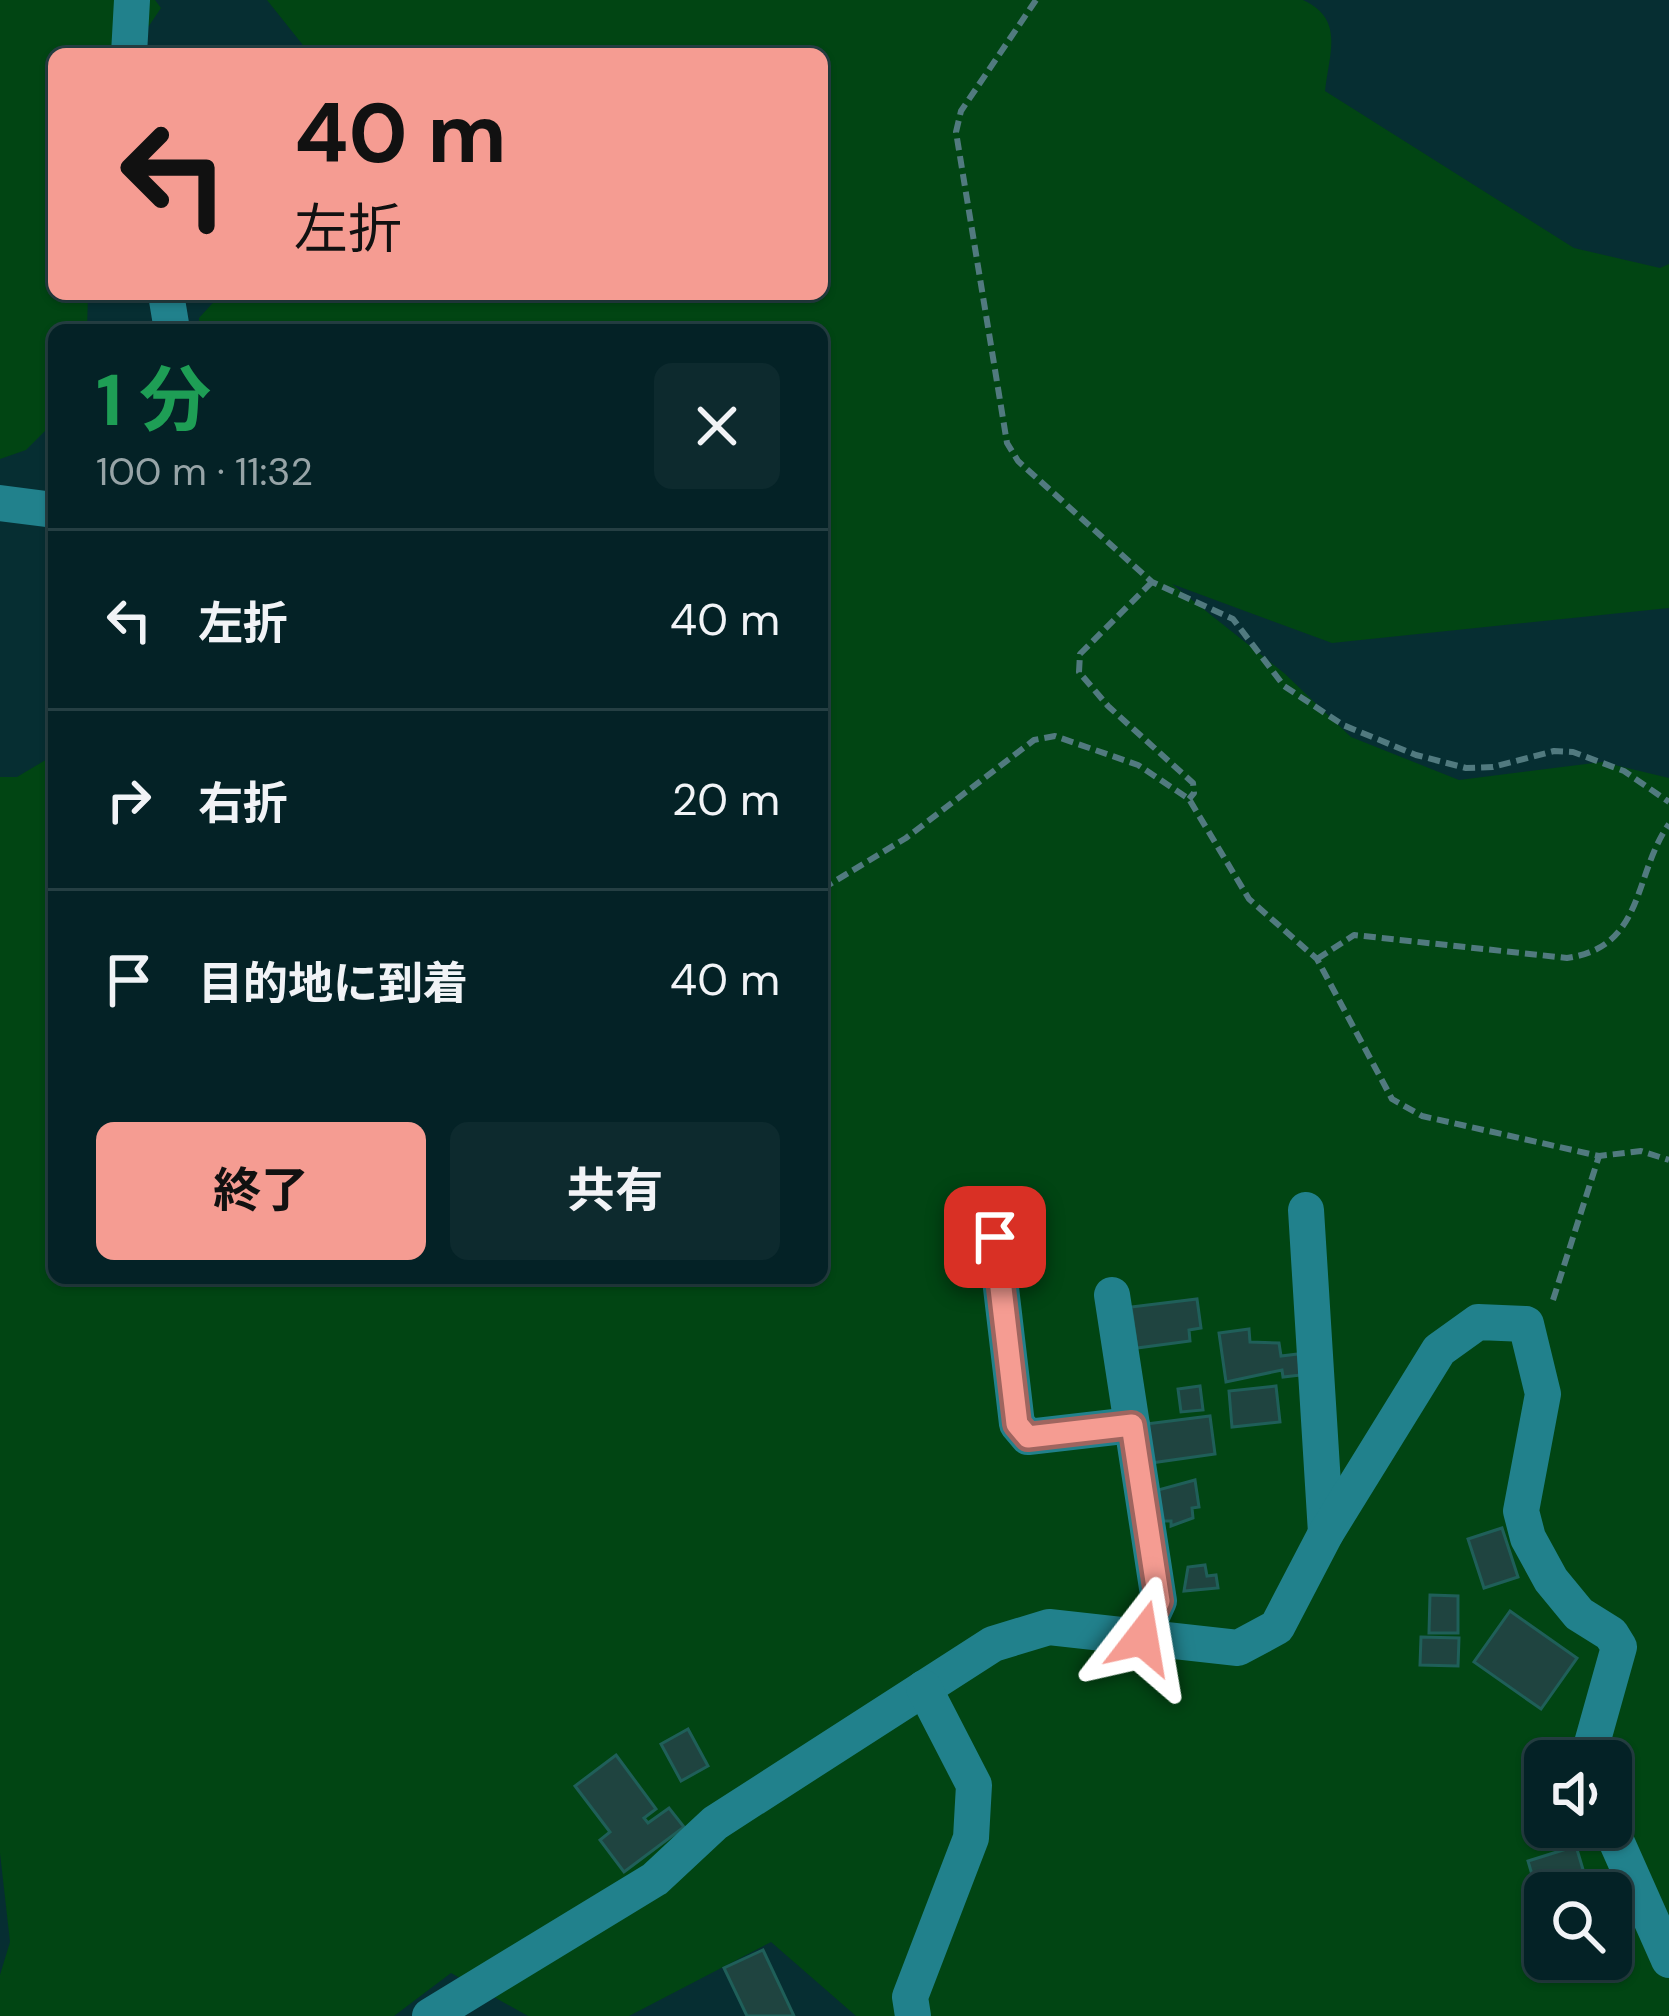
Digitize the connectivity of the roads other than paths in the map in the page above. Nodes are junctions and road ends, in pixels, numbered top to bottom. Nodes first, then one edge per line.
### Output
1 (132, 0) edge
2 (129, 48) edge
3 (0, 502) edge
4 (48, 509) edge
5 (1306, 1210) dead end
6 (995, 1237) dead end
7 (1112, 1295) dead end
8 (1132, 1425) junction
9 (1326, 1533) junction
10 (1142, 1638) junction
11 (924, 1688) junction
12 (1593, 1740) edge
13 (1619, 1848) edge
14 (1669, 1960) edge
15 (430, 2016) edge
16 (913, 2016) edge

1 - 2 street
3 - 4 street
5 - 9 street
6 - 8 street
7 - 8 street
8 - 10 street
9 - 10 street
9 - 12 street
10 - 11 street
11 - 15 street
11 - 16 street
13 - 14 street

